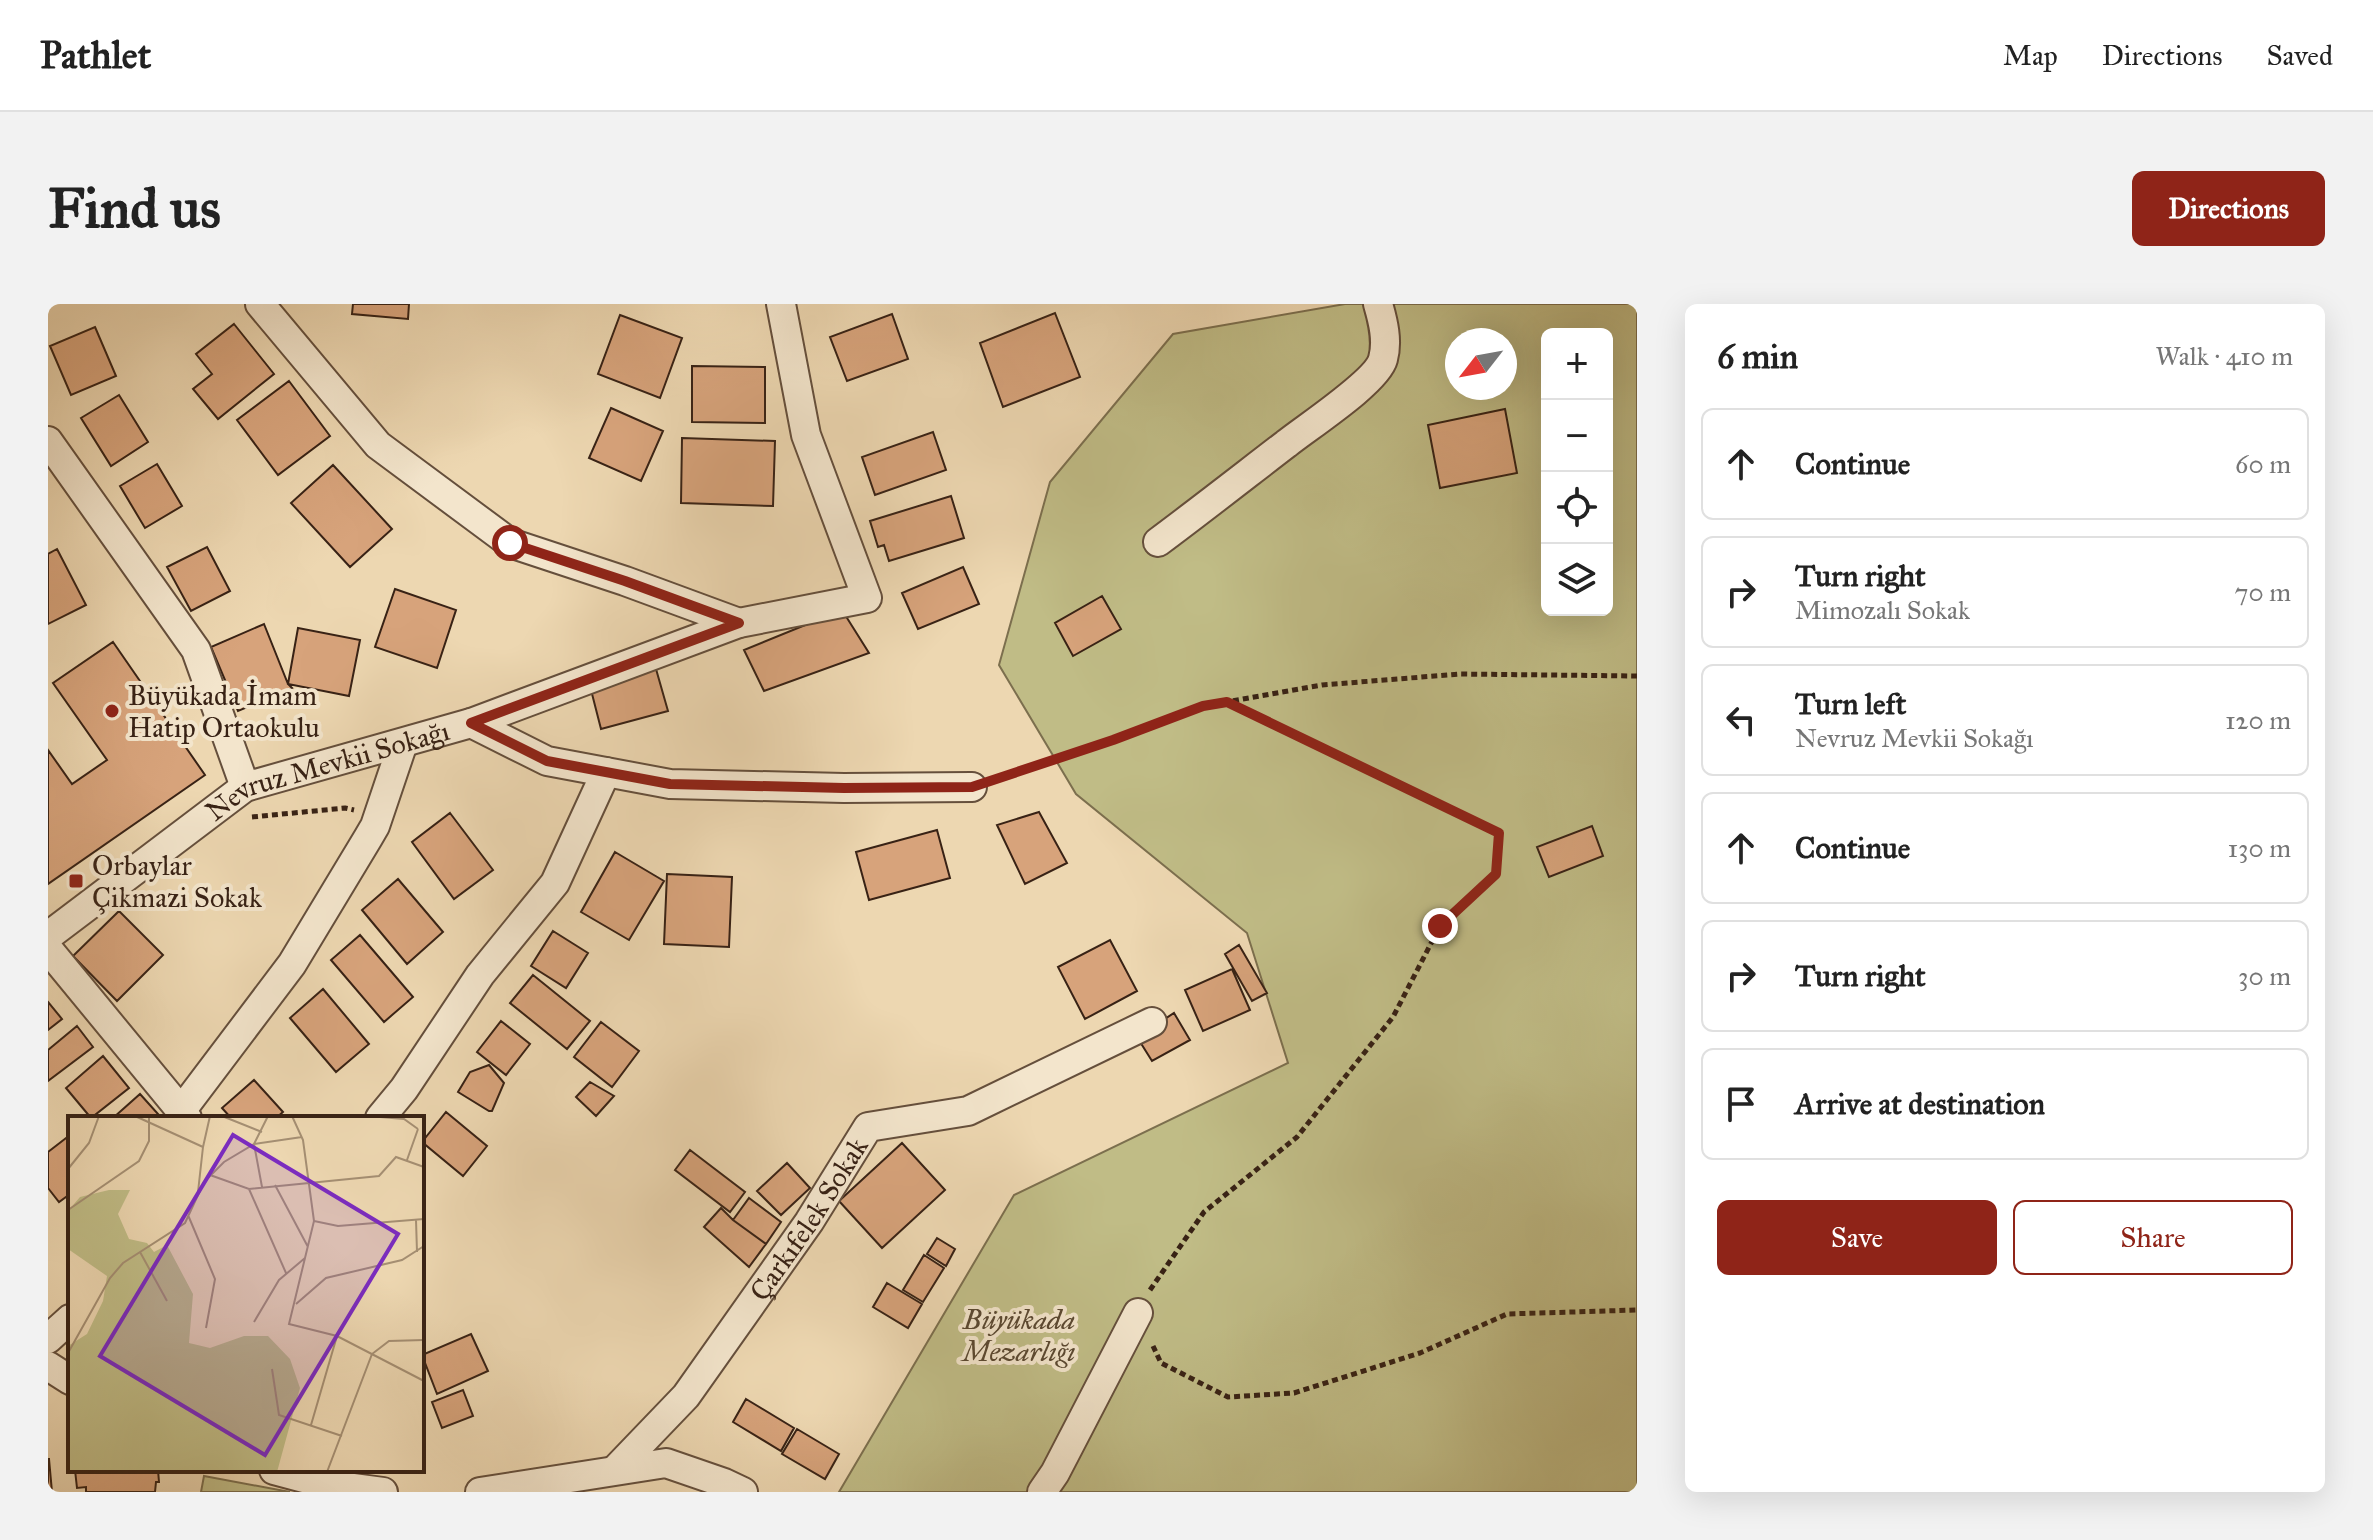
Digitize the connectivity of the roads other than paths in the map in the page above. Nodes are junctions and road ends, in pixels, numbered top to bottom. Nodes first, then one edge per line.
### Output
1 (260, 304) edge
2 (781, 304) edge
3 (1378, 304) edge
4 (48, 441) edge
5 (1158, 542) dead end
6 (739, 623) junction
7 (471, 723) junction
8 (403, 743) junction
9 (606, 772) junction
10 (972, 787) road end
11 (235, 795) junction
12 (48, 936) edge
13 (48, 949) edge
14 (1152, 1022) dead end
15 (184, 1114) edge
16 (382, 1116) edge
17 (1138, 1313) road end
18 (68, 1321) edge
19 (48, 1339) edge
20 (48, 1366) edge
21 (68, 1379) edge
22 (615, 1470) junction
23 (288, 1472) edge
24 (328, 1478) edge
25 (383, 1492) edge
26 (480, 1492) edge
27 (743, 1492) edge
28 (1042, 1492) edge

1 - 6 street
2 - 6 street
3 - 5 street
4 - 11 street
6 - 7 street
7 - 8 street, Nevruz Mevkii Sokağı
7 - 9 street, Nevruz Mevkii Sokağı
8 - 11 street, Nevruz Mevkii Sokağı
8 - 15 street
9 - 10 street, Nevruz Mevkii Sokağı
9 - 16 street
11 - 12 street, Nevruz Mevkii Sokağı
13 - 15 street
14 - 22 street, Çarkıfelek Sokak
17 - 28 street
18 - 19 street
20 - 21 street
22 - 26 street
22 - 27 street
23 - 24 street
24 - 25 street

